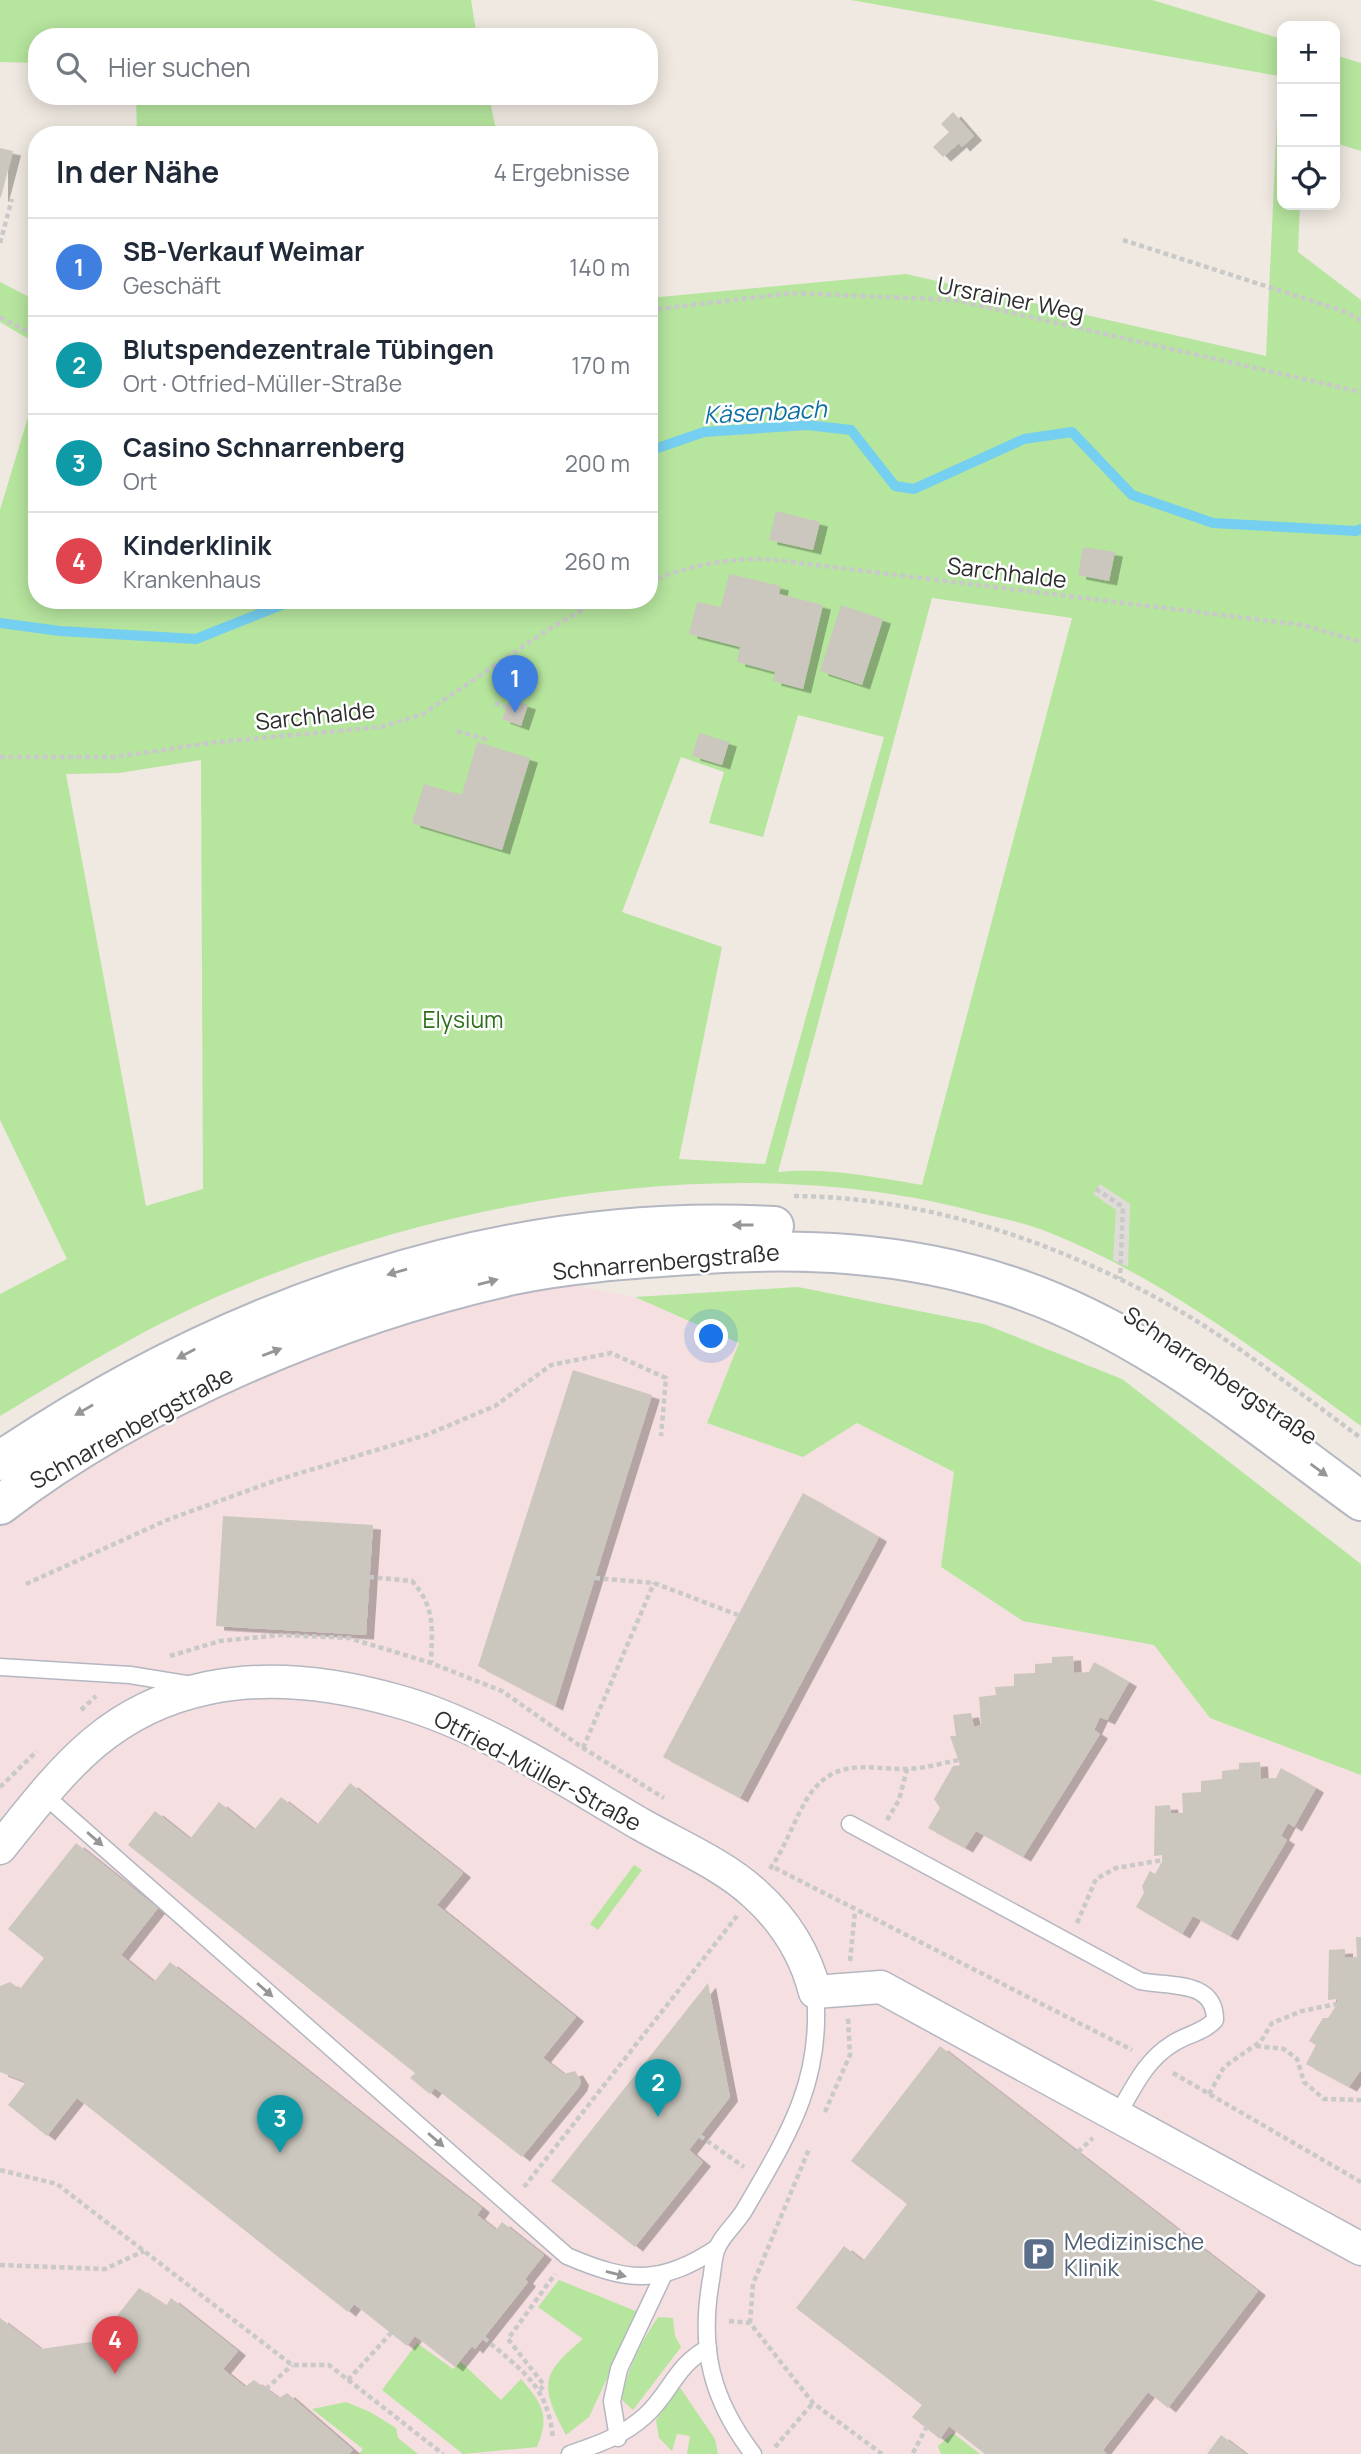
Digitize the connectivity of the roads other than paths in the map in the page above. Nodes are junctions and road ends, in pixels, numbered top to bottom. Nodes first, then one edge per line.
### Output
1 (0, 1461) edge
2 (1361, 1470) edge
3 (1361, 1501) edge
4 (0, 1505) edge
5 (0, 1667) edge
6 (208, 1688) junction
7 (43, 1794) junction
8 (850, 1824) dead end
9 (0, 1848) edge
10 (815, 1992) junction
11 (1118, 2114) junction
12 (717, 2248) junction
13 (1361, 2249) edge
14 (663, 2276) junction
15 (708, 2348) junction
16 (618, 2438) junction
17 (570, 2454) edge
18 (753, 2454) edge

2 -> 1 street, Schnarrenbergstraße
4 -> 3 street, Schnarrenbergstraße
5 - 6 lane
6 - 7 street, Otfried-Müller-Straße
6 - 10 street, Otfried-Müller-Straße
7 - 9 street, Otfried-Müller-Straße
7 -> 14 lane
8 - 11 lane
10 - 11 street
10 - 12 lane, Otfried-Müller-Straße
11 - 13 street
12 - 14 lane
12 - 15 lane, Otfried-Müller-Straße
14 - 16 lane
15 - 16 lane
15 - 18 lane, Otfried-Müller-Straße
16 - 17 lane

